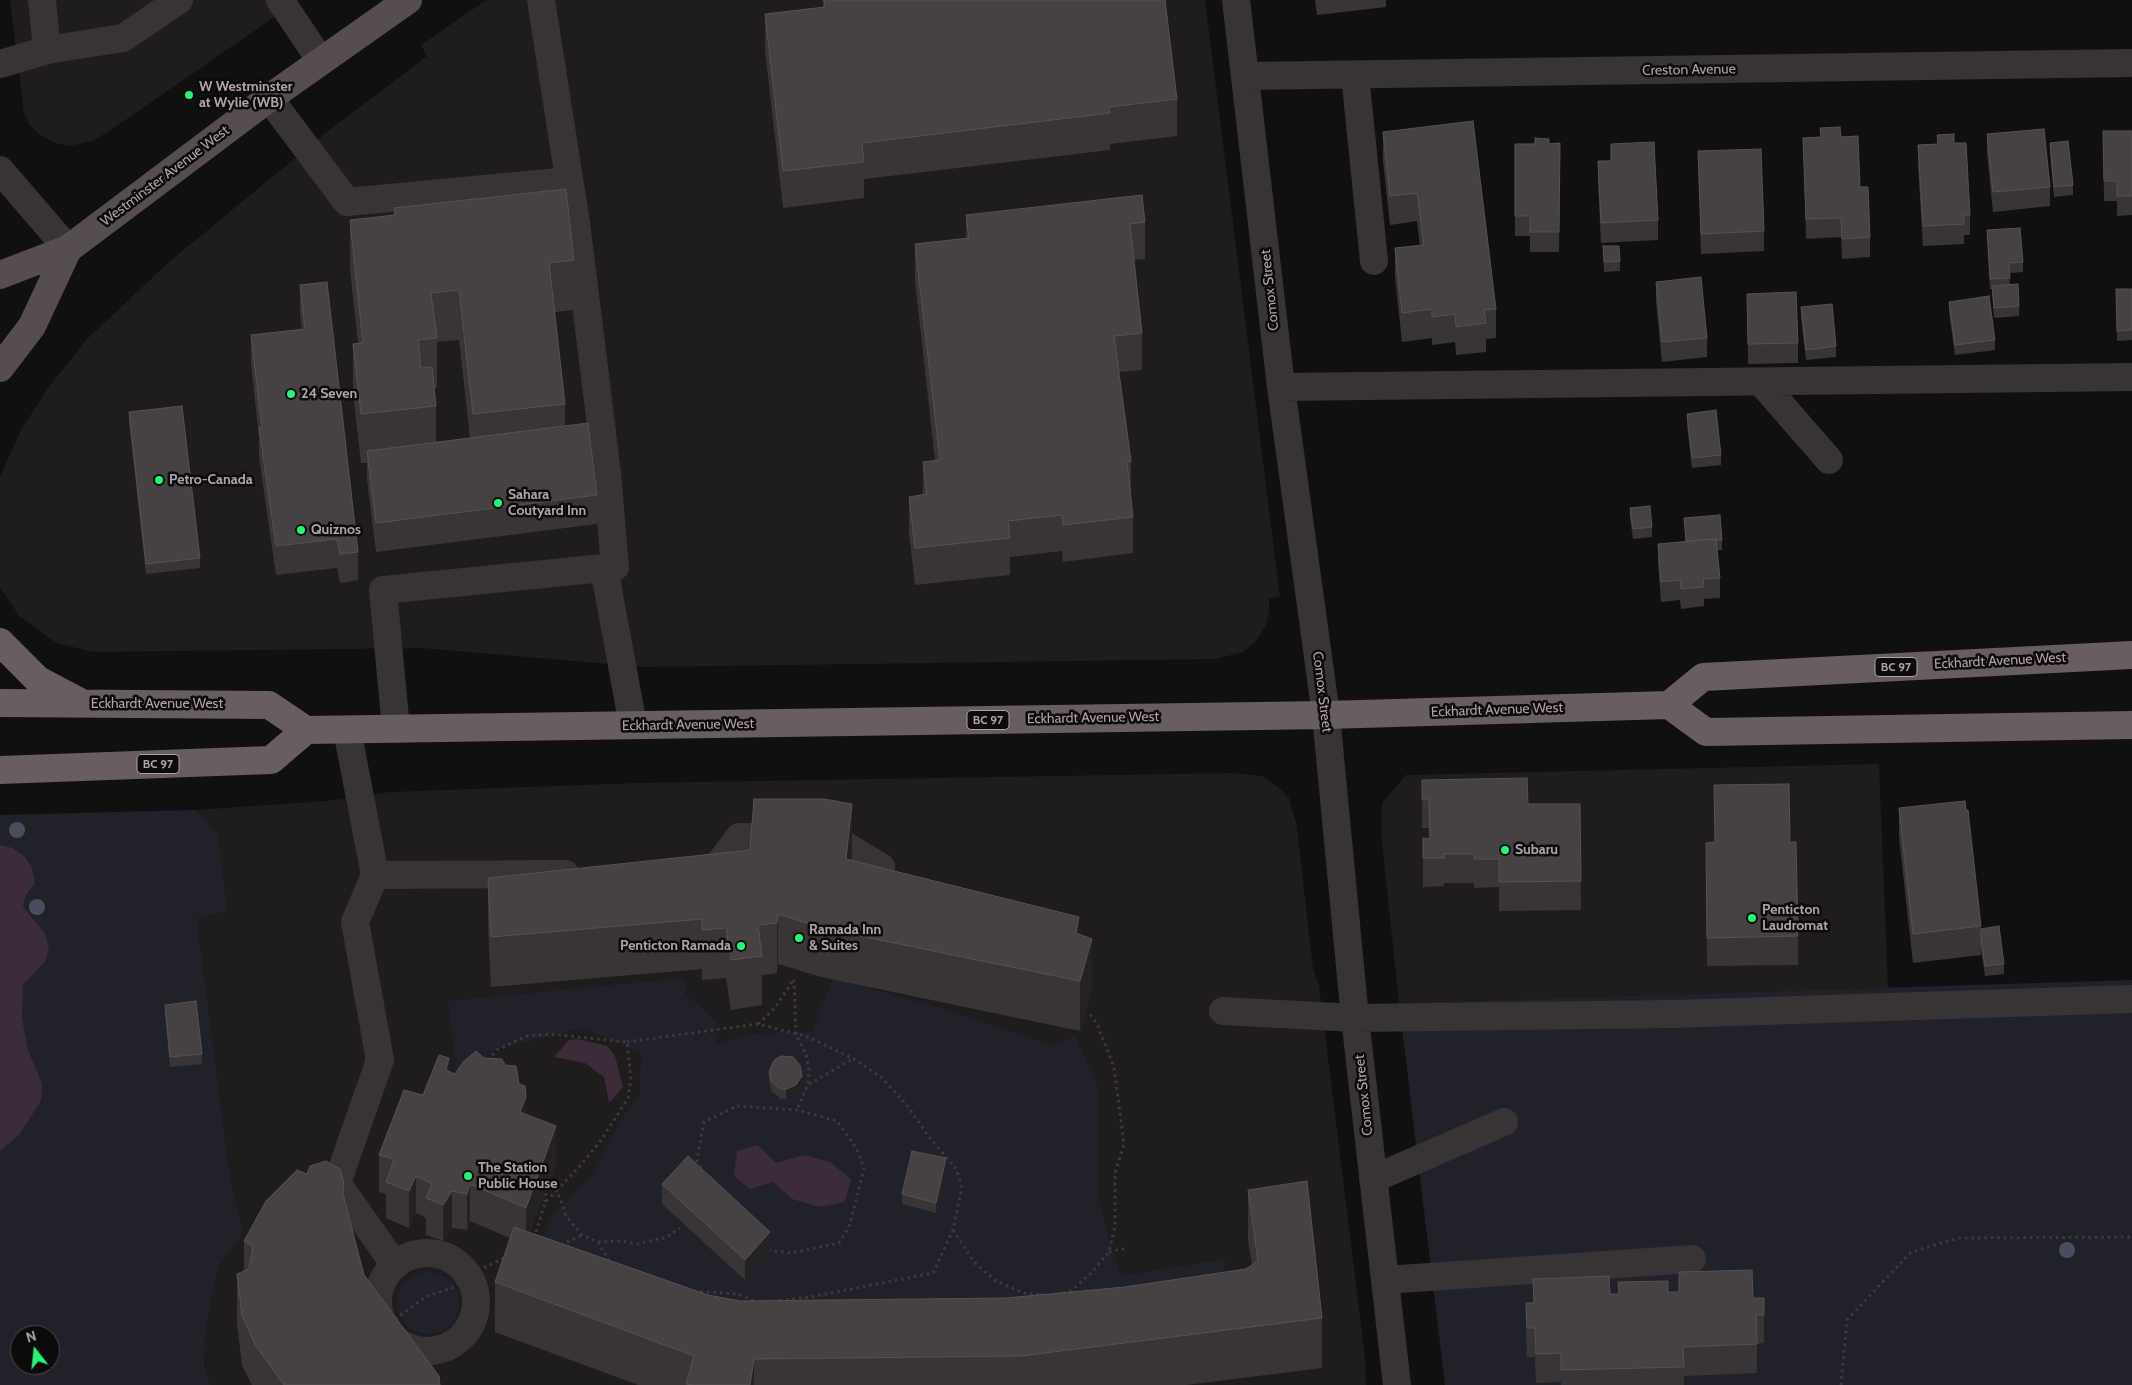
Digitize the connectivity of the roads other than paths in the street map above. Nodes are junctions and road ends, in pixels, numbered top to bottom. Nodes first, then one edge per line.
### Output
1 (42, 0) edge
2 (179, 0) edge
3 (280, 0) edge
4 (408, 0) edge
5 (541, 0) edge
6 (1236, 0) edge
7 (47, 50) junction
8 (321, 61) junction
9 (2132, 63) edge
10 (0, 64) edge
11 (1356, 75) junction
12 (1246, 76) junction
13 (269, 98) junction
14 (0, 170) edge
15 (569, 181) junction
16 (68, 249) junction
17 (1374, 261) dead end
18 (0, 275) edge
19 (0, 368) edge
20 (2132, 377) edge
21 (1761, 382) junction
22 (1281, 388) junction
23 (1829, 460) dead end
24 (604, 568) junction
25 (0, 642) edge
26 (2132, 655) edge
27 (0, 703) edge
28 (82, 703) junction
29 (1670, 705) junction
30 (1326, 715) junction
31 (2132, 725) edge
32 (633, 726) junction
33 (396, 729) junction
34 (306, 730) junction
35 (347, 730) junction
36 (0, 770) edge
37 (881, 868) edge
38 (593, 873) edge
39 (673, 873) edge
40 (375, 875) junction
41 (2132, 999) edge
42 (1223, 1011) dead end
43 (1355, 1018) junction
44 (1504, 1122) dead end
45 (1373, 1179) junction
46 (1692, 1259) dead end
47 (396, 1266) junction
48 (1385, 1280) junction
49 (1397, 1385) edge

1 - 7 street
2 - 7 street
3 - 8 street
4 - 8 main road, Westminster Avenue West
5 - 15 street
6 - 12 street, Comox Street
7 - 10 street
8 - 13 main road, Westminster Avenue West
9 - 11 street, Creston Avenue
11 - 12 street, Creston Avenue
11 - 17 street
12 - 22 street, Comox Street
13 - 15 street
13 - 16 main road, Westminster Avenue West
14 - 16 street
15 - 24 street
16 - 18 main road, Westminster Avenue West
16 - 19 main road, Westminster Avenue West
20 - 21 street
21 - 22 street
21 - 23 street
22 - 30 street, Comox Street
24 - 32 street
24 - 33 street
25 - 28 highway
26 - 29 highway, Eckhardt Avenue West / BC 97
27 - 28 highway, Eckhardt Avenue West
28 - 34 highway, Eckhardt Avenue West
29 - 30 highway, Eckhardt Avenue West / BC 97
29 - 31 highway
30 - 32 highway, Eckhardt Avenue West / BC 97
30 - 43 street, Comox Street
32 - 33 highway, Eckhardt Avenue West / BC 97
33 - 35 highway, Eckhardt Avenue West / BC 97
34 - 35 highway, Eckhardt Avenue West / BC 97
34 - 36 highway, BC 97
35 - 40 street
37 - 39 street
38 - 40 street
40 - 47 street
41 - 43 street
42 - 43 street
43 - 45 street, Comox Street
44 - 45 street
45 - 48 street, Comox Street
46 - 48 street
47 - 47 street
48 - 49 street, Comox Street

